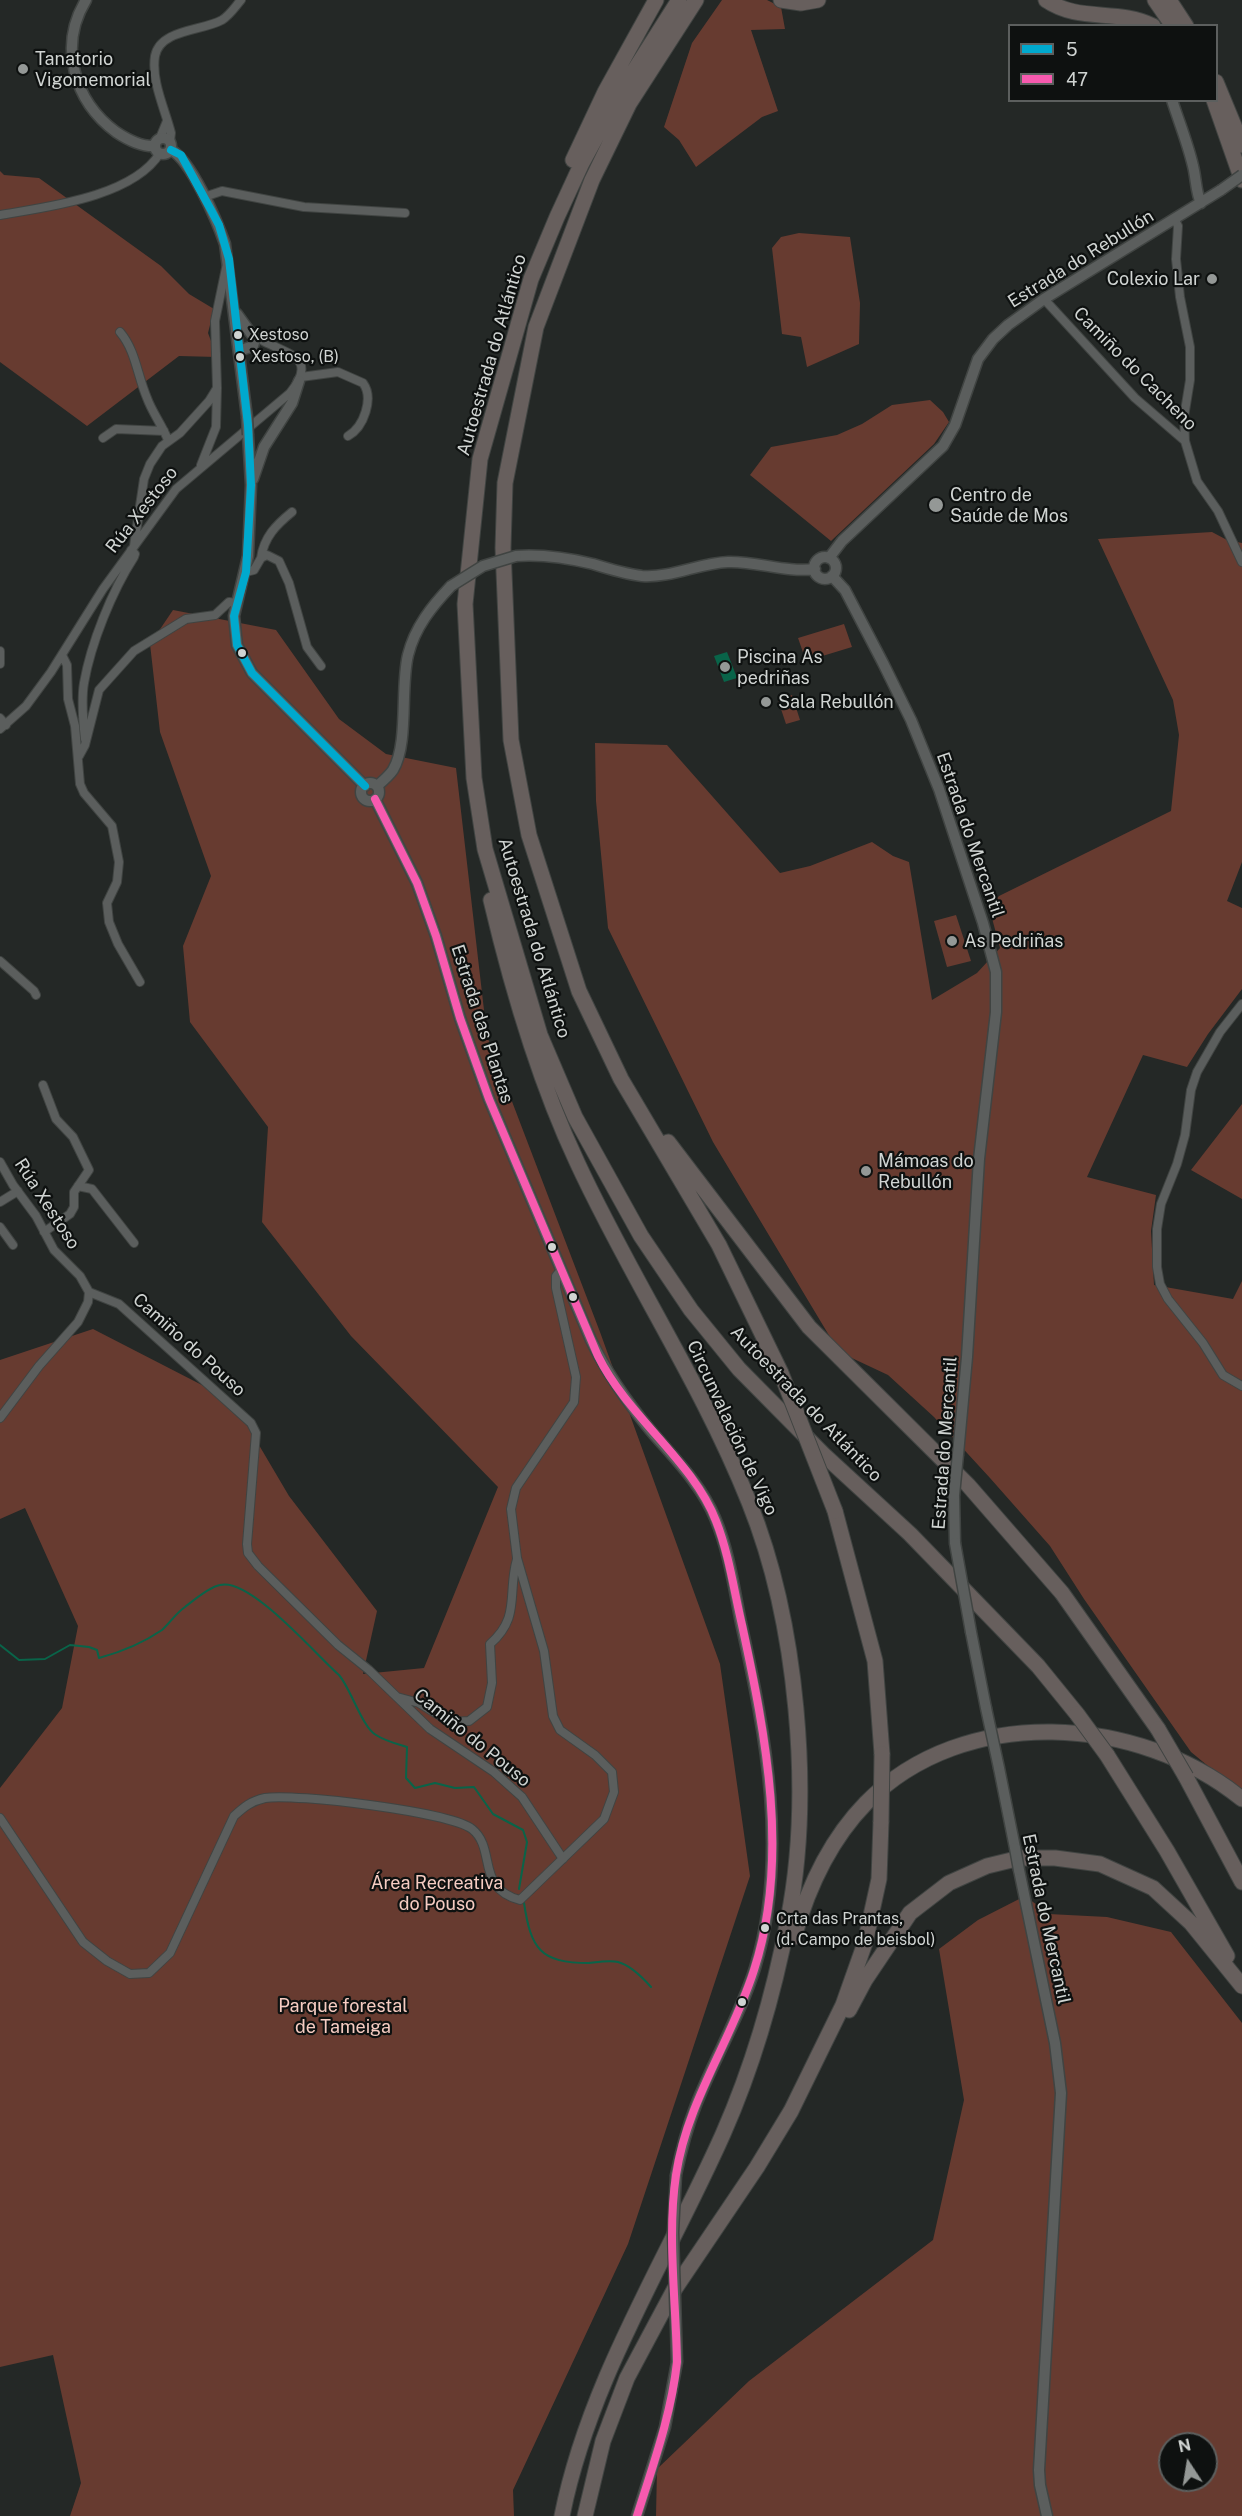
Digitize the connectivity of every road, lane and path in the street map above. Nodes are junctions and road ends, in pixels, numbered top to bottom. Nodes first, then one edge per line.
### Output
1 (86, 0) edge
2 (241, 0) edge
3 (656, 0) edge
4 (679, 0) edge
5 (696, 0) edge
6 (781, 0) edge
7 (818, 0) edge
8 (1089, 0) edge
9 (1155, 0) edge
10 (1169, 0) edge
11 (1050, 3) edge
12 (1104, 15) junction
13 (1125, 24) edge
14 (1147, 24) edge
15 (1172, 24) edge
16 (1185, 24) edge
17 (1218, 87) edge
18 (1173, 102) edge
19 (1215, 102) edge
20 (1242, 144) edge
21 (163, 146) junction
22 (1242, 175) edge
23 (1242, 180) edge
24 (204, 197) junction
25 (1201, 203) junction
26 (405, 213) dead end
27 (0, 214) edge
28 (1175, 220) junction
29 (229, 259) junction
30 (531, 279) junction
31 (1044, 299) junction
32 (245, 329) junction
33 (120, 332) dead end
34 (265, 343) junction
35 (253, 346) junction
36 (239, 351) junction
37 (300, 379) junction
38 (216, 388) junction
39 (164, 430) junction
40 (348, 436) dead end
41 (103, 438) dead end
42 (168, 440) junction
43 (1185, 441) junction
44 (200, 467) junction
45 (251, 485) junction
46 (292, 512) dead end
47 (133, 548) junction
48 (261, 558) junction
49 (830, 558) junction
50 (1242, 562) edge
51 (814, 569) junction
52 (246, 572) junction
53 (832, 576) junction
54 (237, 603) junction
55 (0, 651) edge
56 (62, 655) junction
57 (0, 664) edge
58 (321, 666) dead end
59 (2, 724) edge
60 (85, 745) junction
61 (78, 756) junction
62 (365, 786) junction
63 (377, 786) junction
64 (375, 800) junction
65 (485, 849) junction
66 (0, 961) edge
67 (140, 982) dead end
68 (36, 995) dead end
69 (1242, 1004) edge
70 (621, 1079) junction
71 (43, 1085) dead end
72 (0, 1162) edge
73 (78, 1186) junction
74 (18, 1191) junction
75 (0, 1202) edge
76 (0, 1227) edge
77 (44, 1232) junction
78 (134, 1243) dead end
79 (13, 1245) dead end
80 (561, 1270) junction
81 (89, 1292) junction
82 (1242, 1386) edge
83 (0, 1418) edge
84 (517, 1558) junction
85 (394, 1696) junction
86 (1242, 1799) edge
87 (0, 1818) edge
88 (563, 1859) junction
89 (1242, 1882) edge
90 (1242, 1979) edge
91 (1242, 1986) edge
92 (764, 2023) junction
93 (757, 2168) junction
94 (562, 2516) edge
95 (585, 2516) edge
96 (637, 2516) edge
97 (1047, 2516) edge

1 - 21 street
2 - 21 street
3 - 30 highway
4 - 30 highway, Autoestrada do Atlántico
5 - 70 highway, Autoestrada do Atlántico
6 - 7 highway
8 - 11 highway
9 - 15 highway
10 - 16 highway
11 - 12 highway
12 - 13 street
12 - 14 highway
17 - 20 highway
18 - 25 street
19 - 23 highway
21 - 24 street
21 - 27 street
22 - 25 street, Estrada do Rebullón, bridge
24 - 26 street
24 - 29 street
25 - 28 street, Estrada do Rebullón
28 - 31 street, Estrada do Rebullón
28 - 43 street
29 - 32 street
29 - 38 street
30 - 65 highway, Autoestrada do Atlántico
31 - 43 street, Camiño do Cacheno
31 - 49 street, Estrada do Rebullón
32 - 34 street
32 - 35 street
32 - 36 street
33 - 39 street
34 - 35 street
34 - 37 street
35 - 36 street
36 - 45 street, bridge
37 - 40 street
37 - 44 street, Rúa Xestoso
37 - 45 street
38 - 42 street
38 - 44 street
39 - 41 street
39 - 42 street
42 - 47 street
43 - 50 street, Camiño do Cacheno
44 - 47 street, Rúa Xestoso
45 - 52 street
46 - 48 street
47 - 56 street, Rúa Xestoso
47 - 60 street
48 - 52 street
48 - 58 street
49 - 51 street
49 - 53 street
51 - 53 street
51 - 63 street, bridge
52 - 54 street
53 - 97 street, Estrada do Mercantil, bridge
54 - 60 street
54 - 62 street
55 - 57 street
56 - 59 street, Rúa Xestoso
56 - 61 street
60 - 61 street
61 - 67 street
62 - 63 street
62 - 64 street
63 - 64 street
64 - 80 street, Estrada das Plantas
65 - 90 highway, Autoestrada do Atlántico, bridge
65 - 92 highway, Circunvalación de Vigo
66 - 68 street
69 - 82 street
70 - 89 highway, Autoestrada do Atlántico, bridge
70 - 93 highway, Autoestrada do Atlántico, bridge
71 - 73 street
72 - 74 street, Rúa Xestoso
73 - 77 street
73 - 78 street
74 - 75 street
74 - 77 street, Rúa Xestoso
76 - 79 street
77 - 81 street, Rúa Xestoso
80 - 84 street
80 - 96 street, Estrada das Plantas, bridge
81 - 83 street
81 - 85 street, Camiño do Pouso
84 - 85 street
84 - 88 street
85 - 88 street, Camiño do Pouso
86 - 92 highway
87 - 88 street
91 - 93 highway
92 - 94 highway, Circunvalación de Vigo
93 - 95 highway

